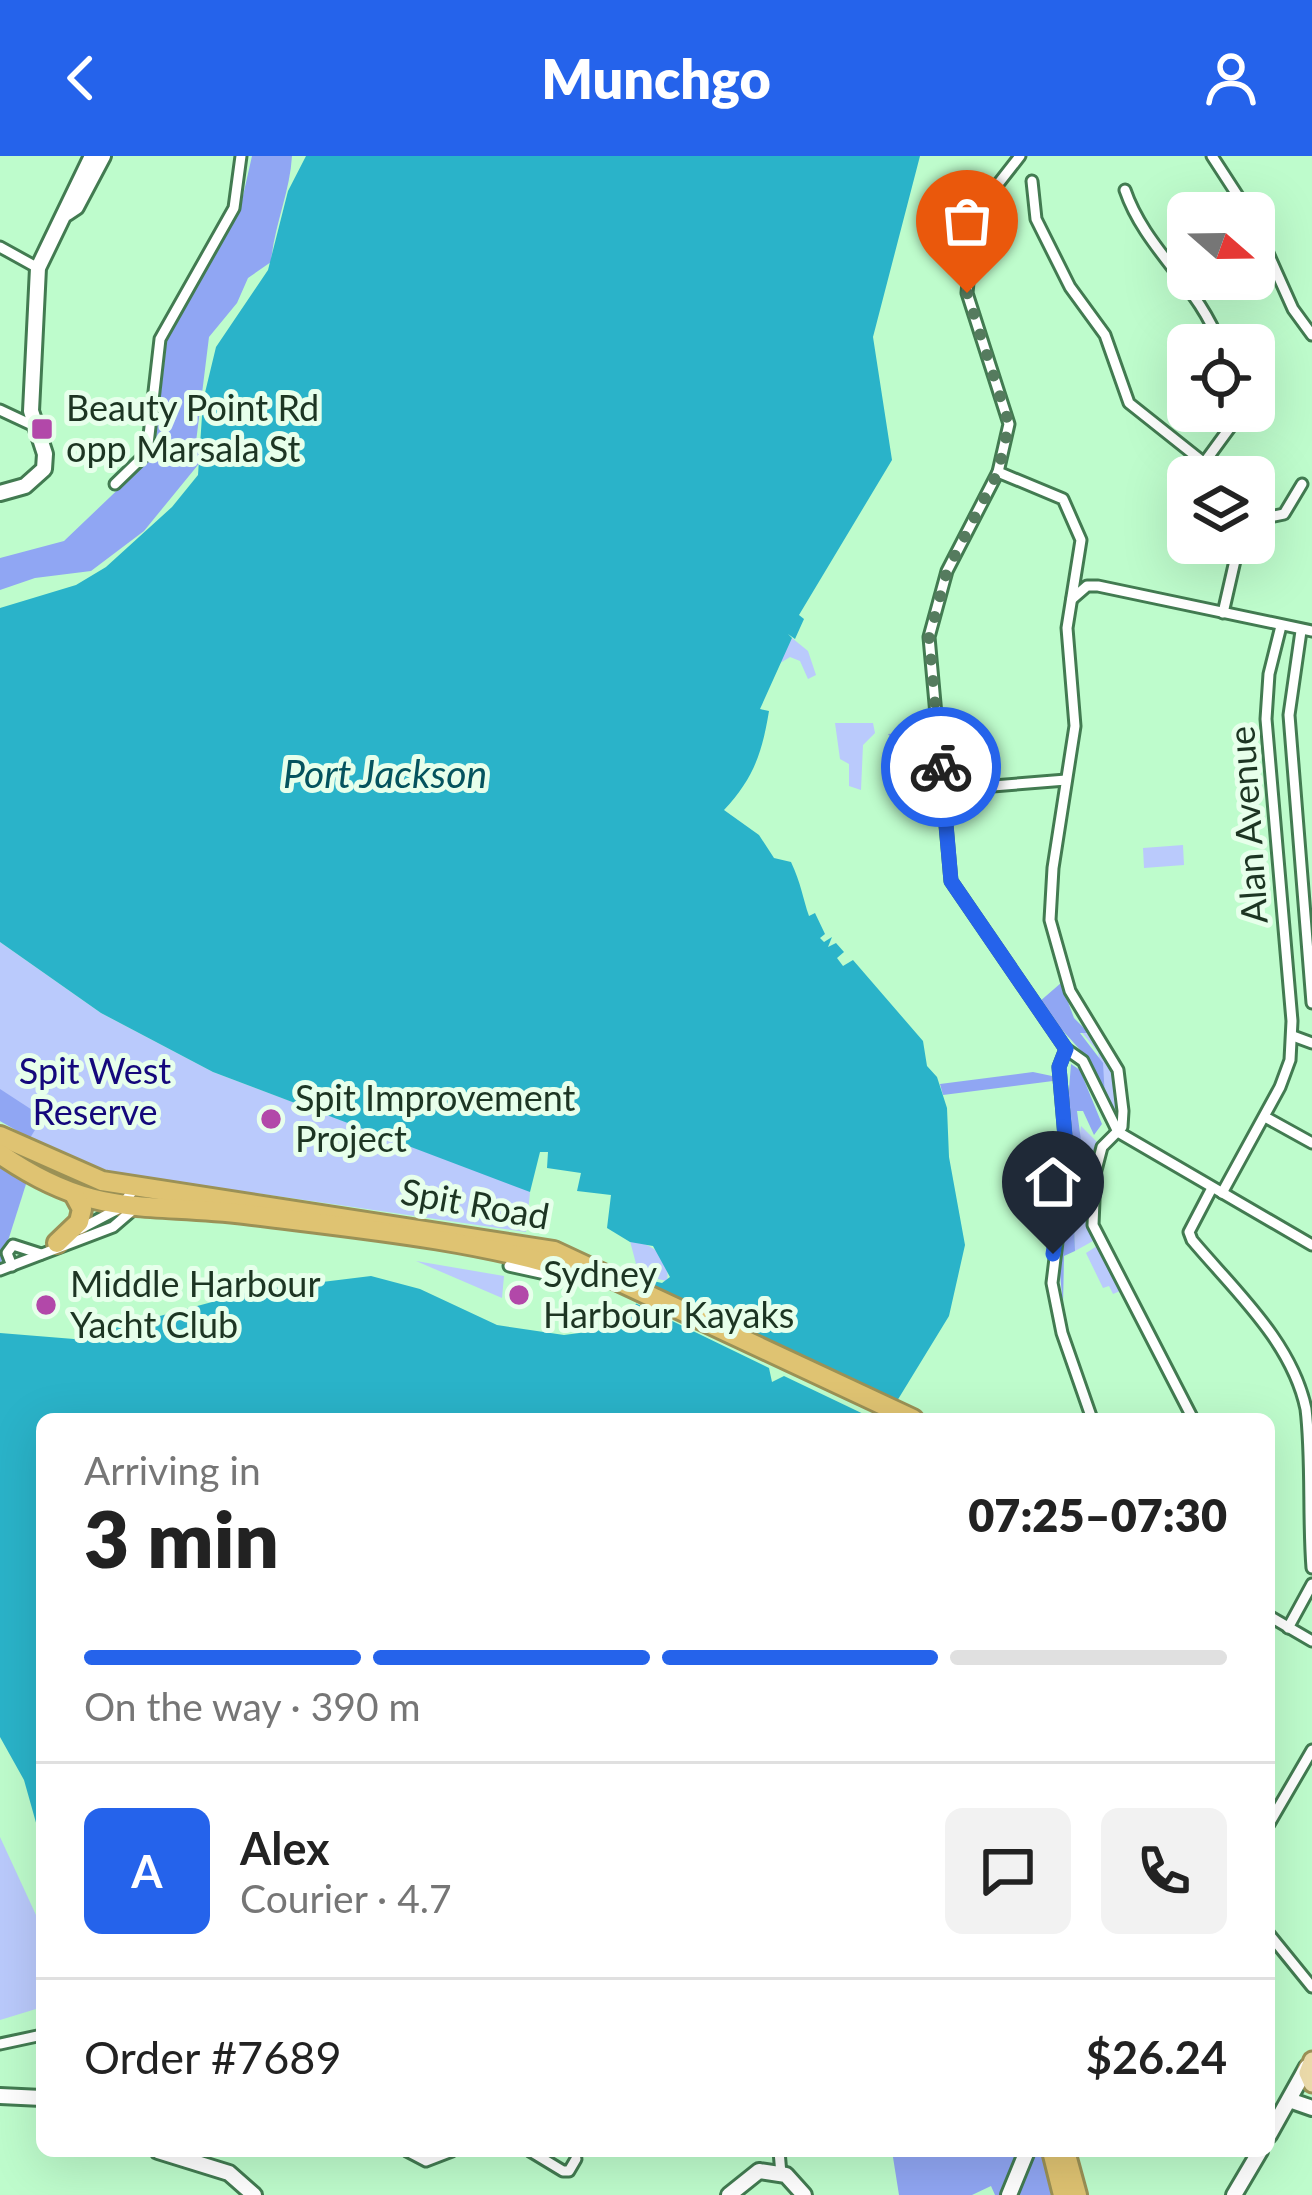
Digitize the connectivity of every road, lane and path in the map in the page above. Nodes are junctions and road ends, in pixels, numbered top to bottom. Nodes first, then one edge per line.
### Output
1 (92, 156) edge
2 (103, 156) edge
3 (241, 156) edge
4 (1020, 156) edge
5 (1212, 156) edge
6 (1032, 182) dead end
7 (1125, 190) dead end
8 (1235, 192) edge
9 (67, 213) junction
10 (0, 247) edge
11 (38, 268) junction
12 (1275, 269) edge
13 (1213, 324) edge
14 (1312, 335) edge
15 (0, 410) edge
16 (32, 425) junction
17 (1195, 456) edge
18 (998, 472) junction
19 (115, 484) dead end
20 (1302, 484) dead end
21 (0, 493) edge
22 (1275, 516) edge
23 (1234, 564) edge
24 (1072, 599) junction
25 (1223, 613) junction
26 (1281, 626) junction
27 (1307, 631) edge
28 (1066, 780) junction
29 (943, 790) junction
30 (1310, 1001) edge
31 (1292, 1022) junction
32 (1292, 1036) junction
33 (1312, 1043) edge
34 (1064, 1051) junction
35 (1265, 1117) junction
36 (1118, 1132) junction
37 (0, 1136) edge
38 (1312, 1143) edge
39 (0, 1154) edge
40 (140, 1187) junction
41 (1217, 1190) junction
42 (75, 1196) junction
43 (127, 1208) junction
44 (1312, 1245) edge
45 (48, 1250) junction
46 (12, 1266) junction
47 (509, 1266) dead end
48 (0, 1270) edge
49 (568, 1279) dead end
50 (625, 1286) junction
51 (895, 1413) edge
52 (1090, 1413) edge
53 (1190, 1413) edge
54 (1312, 1568) edge
55 (1312, 1584) edge
56 (1275, 1620) edge
57 (1288, 1628) junction
58 (1312, 1641) edge
59 (1312, 1750) edge
60 (1275, 1814) edge
61 (1275, 1941) edge
62 (1312, 1987) edge
63 (36, 2036) edge
64 (0, 2044) edge
65 (1311, 2070) edge
66 (0, 2096) edge
67 (36, 2098) edge
68 (1290, 2103) junction
69 (1312, 2108) edge
70 (1275, 2126) edge
71 (177, 2157) edge
72 (540, 2157) edge
73 (780, 2157) edge
74 (1025, 2157) edge
75 (1056, 2157) edge
76 (1058, 2157) edge
77 (1256, 2157) edge
78 (576, 2159) dead end
79 (781, 2174) junction
80 (254, 2195) edge
81 (728, 2195) edge
82 (804, 2195) edge
83 (1009, 2195) edge
84 (1063, 2195) edge
85 (1077, 2195) edge
86 (1234, 2195) edge

1 - 9 street
2 - 9 street
3 - 19 street
4 - 18 street
5 - 8 street
6 - 17 street
7 - 13 street
9 - 11 street
10 - 11 street
11 - 16 street
12 - 14 street
15 - 16 street
16 - 21 street
18 - 24 street
18 - 29 street
20 - 22 street
23 - 25 street
24 - 25 street
24 - 28 street
25 - 26 street
26 - 27 street
26 - 31 street, Alan Avenue
27 - 30 street, Alan Avenue
28 - 29 street
28 - 36 street
29 - 34 street
30 - 31 street, Alan Avenue
31 - 32 street, Alan Avenue
32 - 33 street
32 - 35 street, Alan Avenue
34 - 36 street
34 - 52 street
35 - 38 street
35 - 41 street, Alan Avenue
36 - 41 street
36 - 53 street
37 - 40 highway, Spit Road
39 - 42 highway, Spit Road
40 - 43 street
40 - 50 highway, Spit Road
41 - 44 street
41 - 54 street, Alan Avenue
42 - 43 highway, Spit Road
42 - 45 highway
43 - 45 street
43 - 50 highway, Spit Road
45 - 46 street
45 - 46 street
46 - 48 street
47 - 49 street
50 - 51 highway, Spit Road
55 - 57 street
56 - 57 street
57 - 58 street
59 - 60 street
61 - 62 street
63 - 64 street
65 - 68 street
66 - 67 street
68 - 69 street
68 - 70 street
71 - 80 street
72 - 78 street
73 - 79 street
74 - 83 street
75 - 84 highway
76 - 85 highway
77 - 86 street
79 - 81 street
79 - 82 street

